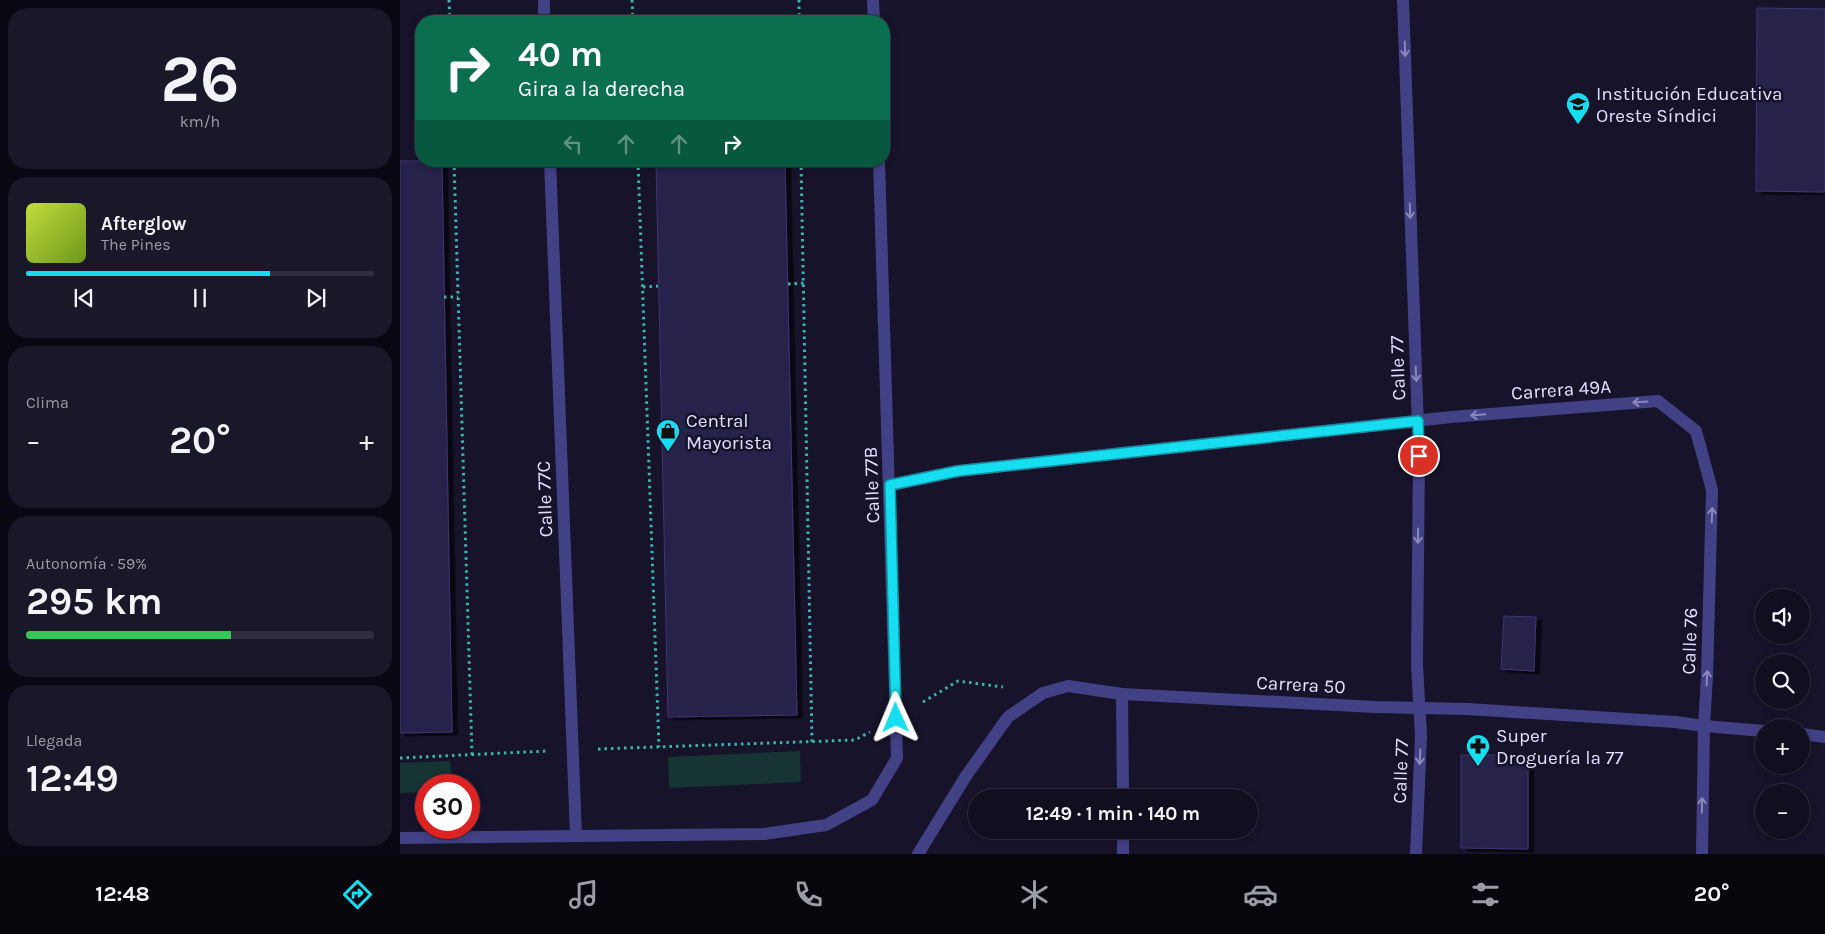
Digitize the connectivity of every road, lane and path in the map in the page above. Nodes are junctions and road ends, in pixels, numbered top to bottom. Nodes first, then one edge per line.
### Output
1 (449, 0) edge
2 (544, 0) edge
3 (632, 0) edge
4 (798, 0) edge
5 (873, 0) edge
6 (1403, 0) edge
7 (450, 15) edge
8 (544, 15) edge
9 (633, 15) edge
10 (799, 15) edge
11 (874, 15) edge
12 (454, 167) edge
13 (550, 167) edge
14 (638, 167) edge
15 (801, 167) edge
16 (879, 167) edge
17 (804, 283) junction
18 (788, 284) dead end
19 (643, 286) junction
20 (658, 286) dead end
21 (444, 297) dead end
22 (458, 297) junction
23 (1418, 421) junction
24 (1696, 431) joint
25 (890, 485) junction
26 (1043, 693) junction
27 (1122, 694) junction
28 (1419, 709) junction
29 (896, 718) junction
30 (1704, 726) junction
31 (1755, 730) edge
32 (1810, 735) edge
33 (1825, 737) edge
34 (812, 742) junction
35 (659, 747) junction
36 (573, 750) junction
37 (472, 755) junction
38 (400, 758) edge
39 (1123, 789) edge
40 (576, 836) junction
41 (400, 838) edge
42 (1123, 839) edge
43 (918, 854) edge
44 (1123, 854) edge
45 (1416, 854) edge
46 (1702, 854) edge

1 - 7 path
2 - 8 street
3 - 9 path
4 - 10 path
5 - 11 street
6 -> 23 street, Calle 77
12 - 22 path
13 - 36 street, Calle 77C
14 - 19 path
15 - 17 path
16 - 25 street, Calle 77B
17 - 18 path
17 - 34 path
19 - 20 path
19 - 35 path
21 - 22 path
22 - 37 path
24 -> 23 street, Carrera 49A
23 - 25 street, Carrera 49A
23 -> 28 street, Calle 77
30 -> 24 street, Calle 76
25 - 29 street, Calle 77B
26 - 27 street, Carrera 50
26 - 29 path
26 - 43 street, Carrera 50
27 - 28 street, Carrera 50
27 - 39 street
28 - 30 street, Carrera 50
28 -> 45 street, Calle 77
29 - 34 path
29 - 40 street, Calle 77B
30 - 31 street, Carrera 50
46 -> 30 street, Calle 76
32 - 33 street
34 - 35 path
35 - 36 path
36 - 37 path
36 - 40 street, Calle 77C
37 - 38 path
40 - 41 street
42 - 44 street

